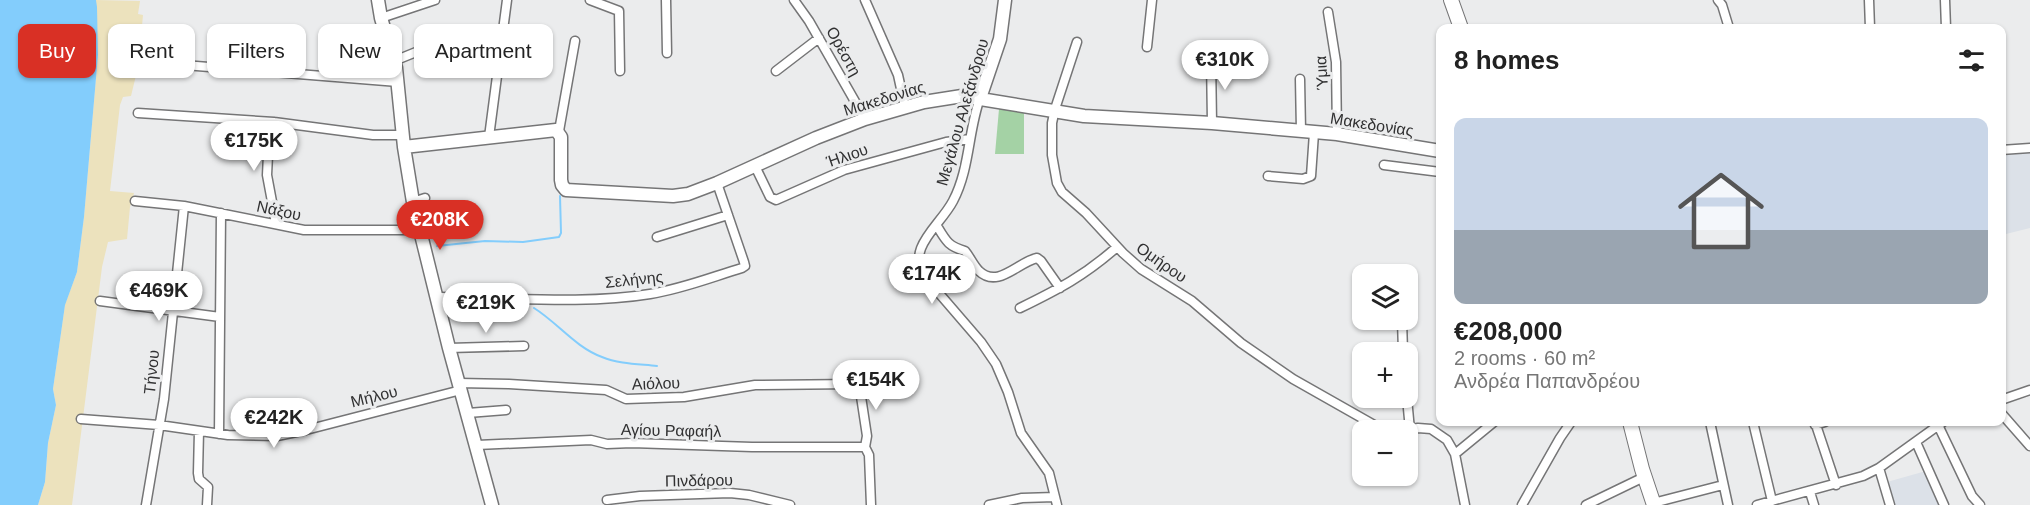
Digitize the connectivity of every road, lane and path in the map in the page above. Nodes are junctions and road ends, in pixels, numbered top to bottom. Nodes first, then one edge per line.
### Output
1 (378, 0) edge
2 (435, 0) edge
3 (507, 0) edge
4 (590, 0) edge
5 (666, 0) edge
6 (794, 0) edge
7 (865, 0) edge
8 (1005, 0) edge
9 (1152, 0) edge
10 (1451, 0) edge
11 (1718, 0) edge
12 (1869, 0) edge
13 (1945, 0) edge
14 (1328, 12) dead end
15 (381, 18) junction
16 (383, 24) edge
17 (1460, 24) edge
18 (1728, 24) edge
19 (1870, 24) edge
20 (1946, 24) edge
21 (819, 38) junction
22 (575, 41) dead end
23 (1077, 42) dead end
24 (1147, 47) dead end
25 (668, 53) dead end
26 (1211, 58) dead end
27 (195, 66) edge
28 (620, 71) dead end
29 (776, 71) dead end
30 (397, 78) edge
31 (1300, 79) dead end
32 (398, 82) junction
33 (980, 98) junction
34 (905, 107) junction
35 (1054, 112) junction
36 (138, 113) dead end
37 (865, 119) junction
38 (274, 122) junction
39 (1212, 123) junction
40 (559, 131) junction
41 (1301, 131) junction
42 (1314, 133) junction
43 (1337, 134) junction
44 (489, 136) junction
45 (970, 139) junction
46 (403, 141) junction
47 (2030, 148) edge
48 (1436, 150) edge
49 (2006, 150) edge
50 (1384, 165) dead end
51 (755, 166) junction
52 (1436, 172) edge
53 (1268, 176) dead end
54 (717, 183) junction
55 (135, 201) dead end
56 (184, 206) junction
57 (221, 213) junction
58 (728, 215) junction
59 (276, 223) junction
60 (937, 226) junction
61 (420, 230) junction
62 (657, 237) dead end
63 (1117, 247) junction
64 (1060, 288) junction
65 (436, 297) junction
66 (100, 302) dead end
67 (1020, 308) dead end
68 (173, 311) junction
69 (220, 317) junction
70 (524, 346) dead end
71 (448, 348) junction
72 (460, 387) junction
73 (2030, 390) edge
74 (2006, 398) edge
75 (507, 410) dead end
76 (468, 413) junction
77 (81, 419) dead end
78 (2006, 419) edge
79 (1365, 420) edge
80 (159, 425) junction
81 (1489, 426) edge
82 (1569, 426) edge
83 (1631, 426) edge
84 (1711, 426) edge
85 (1754, 426) edge
86 (1816, 426) edge
87 (1936, 426) edge
88 (1941, 426) edge
89 (1418, 429) edge
90 (199, 431) junction
91 (219, 434) junction
92 (1916, 442) junction
93 (477, 446) junction
94 (2030, 446) edge
95 (865, 447) junction
96 (1455, 454) junction
97 (1880, 468) junction
98 (1644, 477) junction
99 (1723, 485) junction
100 (1836, 485) junction
101 (1810, 492) junction
102 (607, 500) dead end
103 (1056, 501) edge
104 (1772, 501) junction
105 (1653, 504) edge
106 (146, 505) edge
107 (207, 505) edge
108 (492, 505) edge
109 (790, 505) edge
110 (871, 505) edge
111 (989, 505) edge
112 (1465, 505) edge
113 (1522, 505) edge
114 (1586, 505) edge
115 (1728, 505) edge
116 (1757, 505) edge
117 (1814, 505) edge
118 (1890, 505) edge
119 (1944, 505) edge
120 (1980, 505) edge

1 - 15 street
2 - 15 street
3 - 44 street
4 - 28 street
5 - 25 street
6 - 21 street, Ορέστη
7 - 34 street
8 - 33 street, Μεγάλου Αλεξάνδρου
9 - 24 street
10 - 17 main road
11 - 18 street
12 - 19 street
13 - 20 street
14 - 43 street, Ύμια
15 - 16 street
21 - 29 street
21 - 37 street, Ορέστη
22 - 40 street
23 - 35 street, Ομήρου
26 - 39 street
27 - 32 street
30 - 32 street
31 - 41 street
32 - 46 street
33 - 34 street, Μακεδονίας
33 - 35 street, Μακεδονίας
33 - 45 street, Μεγάλου Αλεξάνδρου
34 - 37 street, Μακεδονίας
35 - 39 street, Μακεδονίας
35 - 63 street, Ομήρου
36 - 38 street
37 - 51 street, Μακεδονίας
38 - 46 street
38 - 59 street
39 - 41 street, Μακεδονίας
40 - 44 street
40 - 54 street, Μακεδονίας
41 - 42 street, Μακεδονίας
42 - 43 street, Μακεδονίας
42 - 53 street
43 - 48 street, Μακεδονίας
44 - 46 street
45 - 51 street, Ήλιου
45 - 60 street, Μεγάλου Αλεξάνδρου
46 - 61 street
47 - 49 street
50 - 52 street
51 - 54 street, Μακεδονίας
54 - 58 street, Σελήνης
55 - 56 street, Νάξου
56 - 57 street, Νάξου
56 - 68 street, Τήνου
57 - 59 street, Νάξου
57 - 69 street
58 - 62 street
58 - 65 street, Σελήνης
59 - 61 street, Νάξου
60 - 64 street
60 - 103 street, Μεγάλου Αλεξάνδρου
61 - 65 street
63 - 64 street
63 - 79 street, Ομήρου
64 - 67 street
65 - 71 street
66 - 68 street
68 - 69 street
68 - 80 street, Τήνου
69 - 91 street
70 - 71 street
71 - 72 street
72 - 76 street
72 - 91 street, Μήλου
72 - 95 street, Αιόλου
73 - 74 street
75 - 76 street
76 - 93 street
77 - 80 street, Μήλου
78 - 94 street
80 - 90 street, Μήλου
80 - 106 street, Τήνου
81 - 96 street
82 - 113 street
83 - 98 main road
84 - 99 street
85 - 104 street
86 - 100 street
87 - 92 street
88 - 120 street
89 - 96 street
90 - 91 street, Μήλου
90 - 107 street
92 - 97 street
92 - 119 street
93 - 95 street, Αγίου Ραφαήλ
93 - 108 street
95 - 110 street
96 - 112 street
97 - 100 street
97 - 118 street
98 - 105 main road
98 - 114 street
99 - 105 street
99 - 115 street
100 - 101 street
101 - 104 street
101 - 117 street
102 - 109 street, Πινδάρου
103 - 111 street
104 - 116 street

